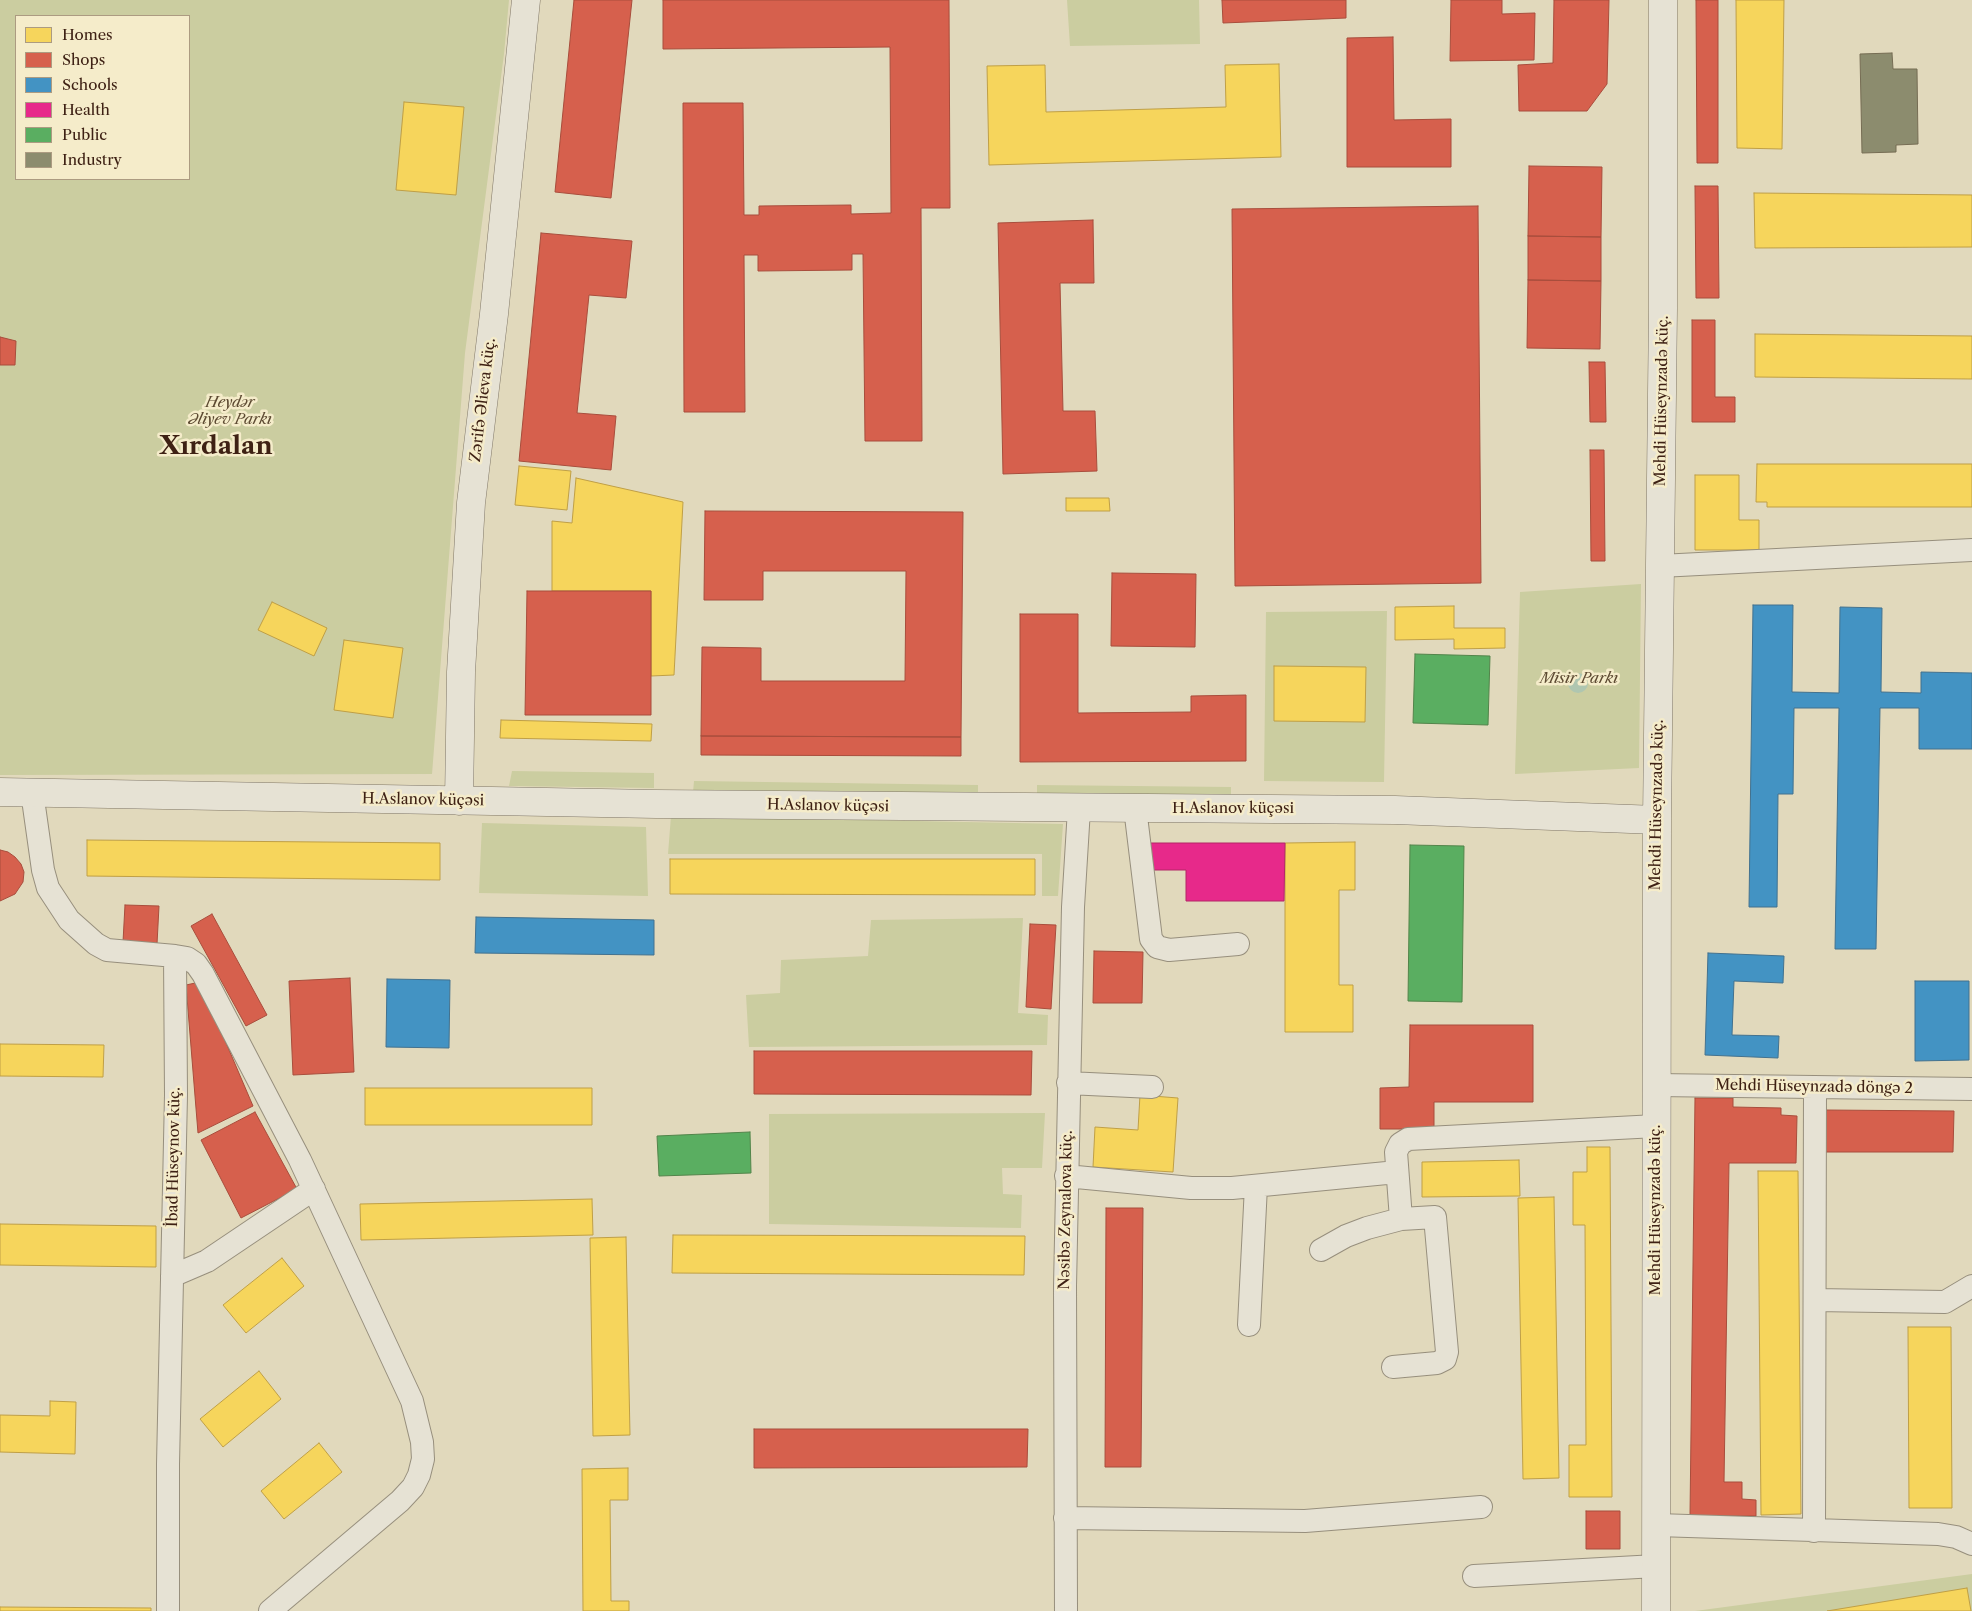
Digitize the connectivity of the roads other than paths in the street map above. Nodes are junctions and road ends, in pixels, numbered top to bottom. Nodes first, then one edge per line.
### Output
1 (526, 0) edge
2 (1663, 0) edge
3 (1972, 550) edge
4 (1660, 566) junction
5 (0, 792) edge
6 (32, 792) junction
7 (459, 801) junction
8 (1079, 808) junction
9 (1135, 808) junction
10 (1657, 820) junction
11 (1238, 944) dead end
12 (176, 956) junction
13 (1068, 1083) junction
14 (1656, 1084) junction
15 (1152, 1087) dead end
16 (1815, 1088) junction
17 (1972, 1089) edge
18 (1656, 1126) junction
19 (1397, 1172) junction
20 (1066, 1176) junction
21 (1256, 1186) junction
22 (314, 1189) junction
23 (1401, 1219) junction
24 (1321, 1250) dead end
25 (172, 1276) junction
26 (1972, 1286) edge
27 (1815, 1300) junction
28 (1249, 1325) dead end
29 (1393, 1367) dead end
30 (1481, 1508) dead end
31 (1065, 1518) junction
32 (1657, 1525) junction
33 (1814, 1531) junction
34 (1972, 1544) edge
35 (1656, 1566) junction
36 (1474, 1576) dead end
37 (168, 1611) edge
38 (270, 1611) edge
39 (1066, 1611) edge
40 (1656, 1611) edge

1 - 7 street, Zərifə Əlieva küç.
2 - 4 street, Mehdi Hüseynzadə küç.
3 - 4 street
4 - 10 street, Mehdi Hüseynzadə küç.
5 - 6 street, H.Aslanov küçəsi
6 - 7 street, H.Aslanov küçəsi
6 - 12 street
7 - 8 street, H.Aslanov küçəsi
8 - 9 street, H.Aslanov küçəsi
8 - 13 street, Nəsibə Zeynalova küç.
9 - 10 street, H.Aslanov küçəsi
9 - 11 street
10 - 14 street, Mehdi Hüseynzadə küç.
12 - 22 street
12 - 25 street, İbad Hüseynov küç.
13 - 15 street
13 - 20 street, Nəsibə Zeynalova küç.
14 - 16 street, Mehdi Hüseynzadə döngə 2
14 - 18 street, Mehdi Hüseynzadə küç.
16 - 17 street, Mehdi Hüseynzadə döngə 2
16 - 27 street
18 - 19 street
18 - 32 street, Mehdi Hüseynzadə küç.
19 - 21 street
19 - 23 street
20 - 21 street
20 - 31 street, Nəsibə Zeynalova küç.
21 - 28 street
22 - 25 street
22 - 38 street
23 - 24 street
23 - 29 street
25 - 37 street, İbad Hüseynov küç.
26 - 27 street
27 - 33 street
30 - 31 street
31 - 39 street, Nəsibə Zeynalova küç.
32 - 33 street
32 - 35 street, Mehdi Hüseynzadə küç.
33 - 34 street
35 - 36 street
35 - 40 street, Mehdi Hüseynzadə küç.

